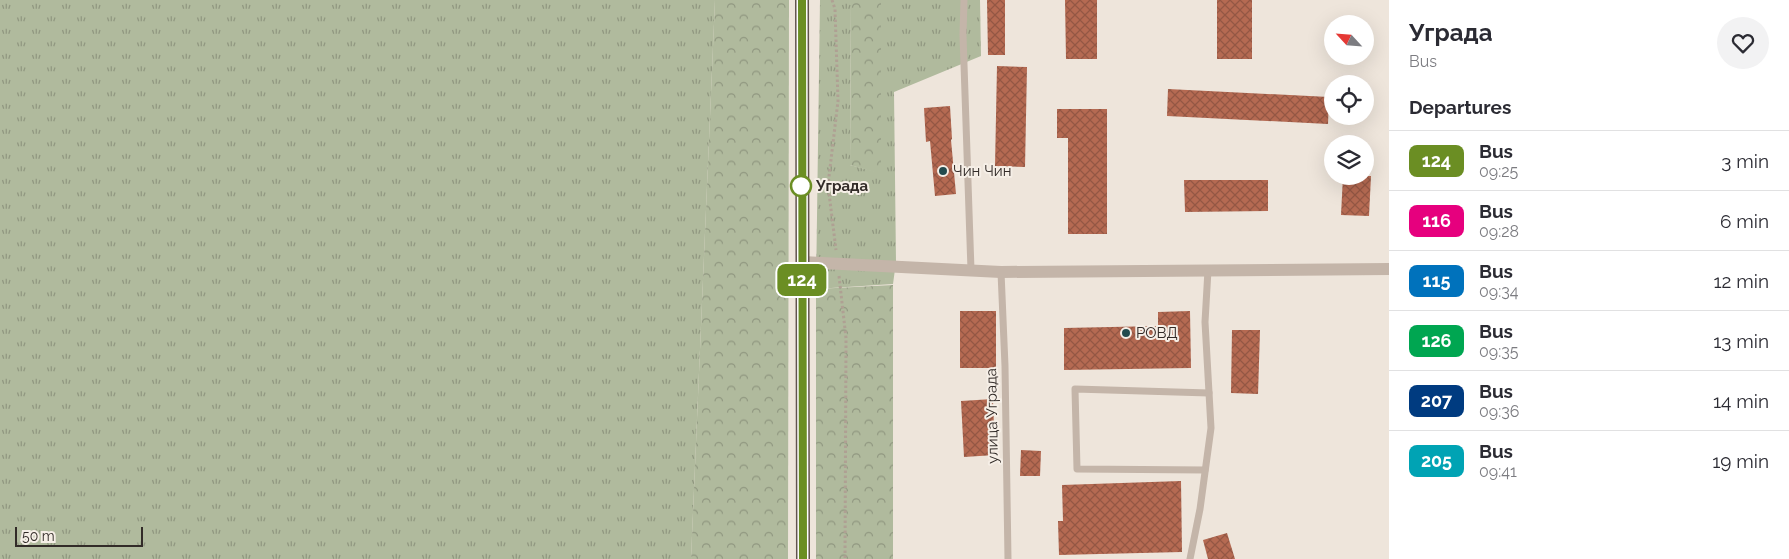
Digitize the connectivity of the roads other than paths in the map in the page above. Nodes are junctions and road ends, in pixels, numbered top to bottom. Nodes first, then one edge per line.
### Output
1 (802, 0) edge
2 (964, 0) edge
3 (802, 262) junction
4 (1389, 269) edge
5 (971, 270) junction
6 (1208, 270) junction
7 (1001, 272) junction
8 (1209, 393) junction
9 (1205, 470) junction
10 (803, 559) edge
11 (1008, 559) edge
12 (1190, 559) edge

1 - 3 highway
2 - 5 lane
3 - 5 street
3 - 10 highway
4 - 6 street
5 - 7 street
6 - 7 street
6 - 8 lane
7 - 11 lane, улица Уграда
8 - 9 lane
8 - 9 lane
9 - 12 lane

